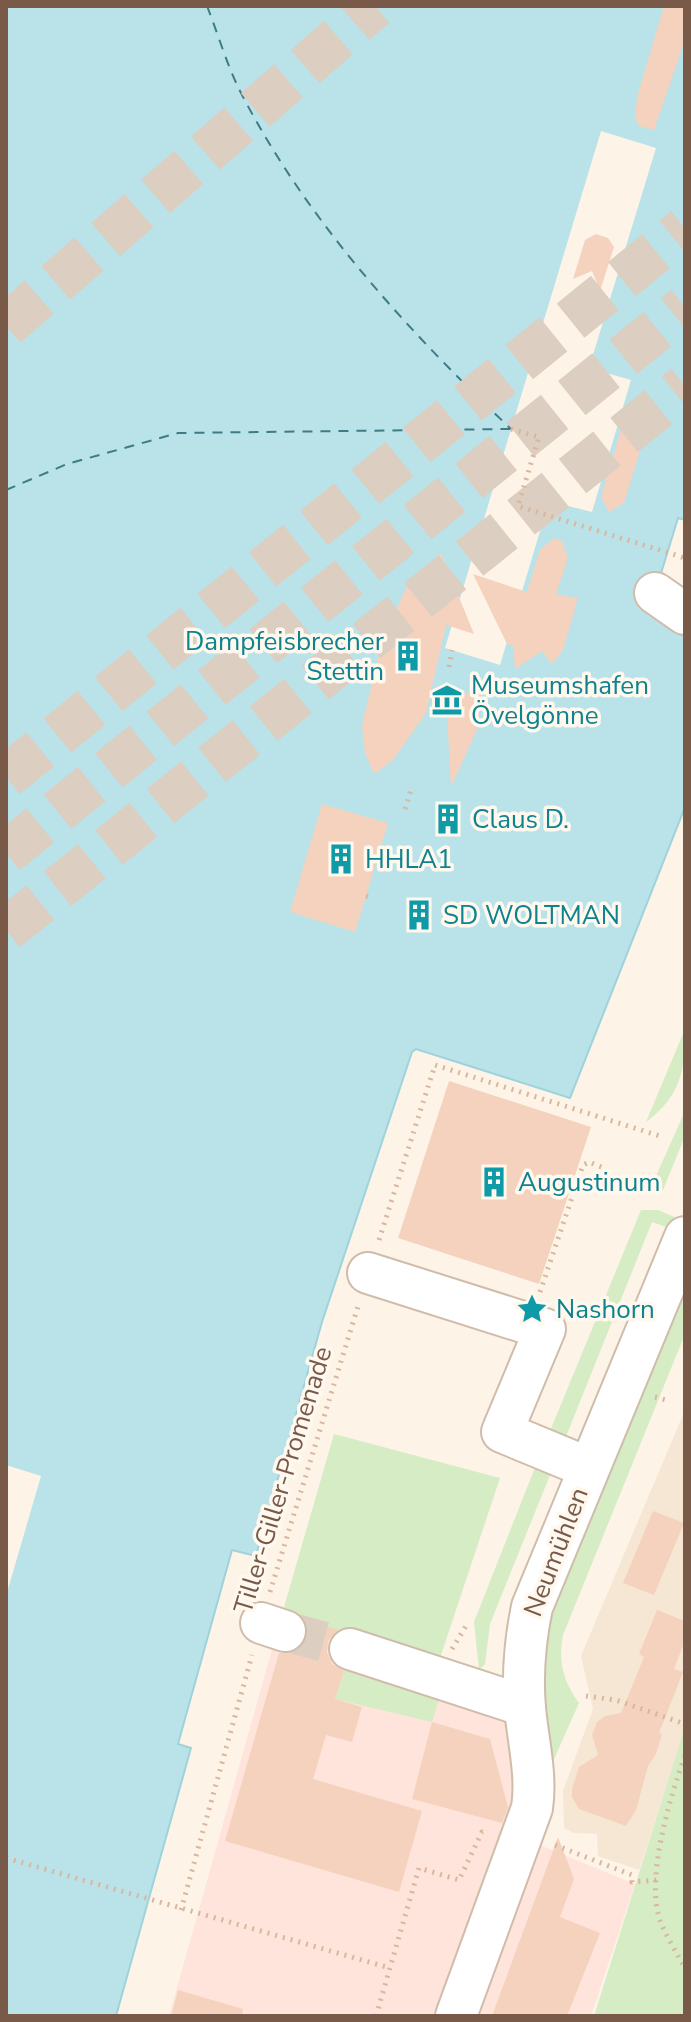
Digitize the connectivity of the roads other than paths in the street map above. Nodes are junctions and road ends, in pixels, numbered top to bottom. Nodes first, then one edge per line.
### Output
1 (685, 1237) edge
2 (381, 1252) road end
3 (589, 1468) junction
4 (350, 1649) tunnel mouth
5 (525, 1706) junction
6 (456, 2016) edge

1 - 3 street, Neumühlen
2 - 3 street
3 - 5 street, Neumühlen
4 - 5 street
5 - 6 street, Neumühlen

